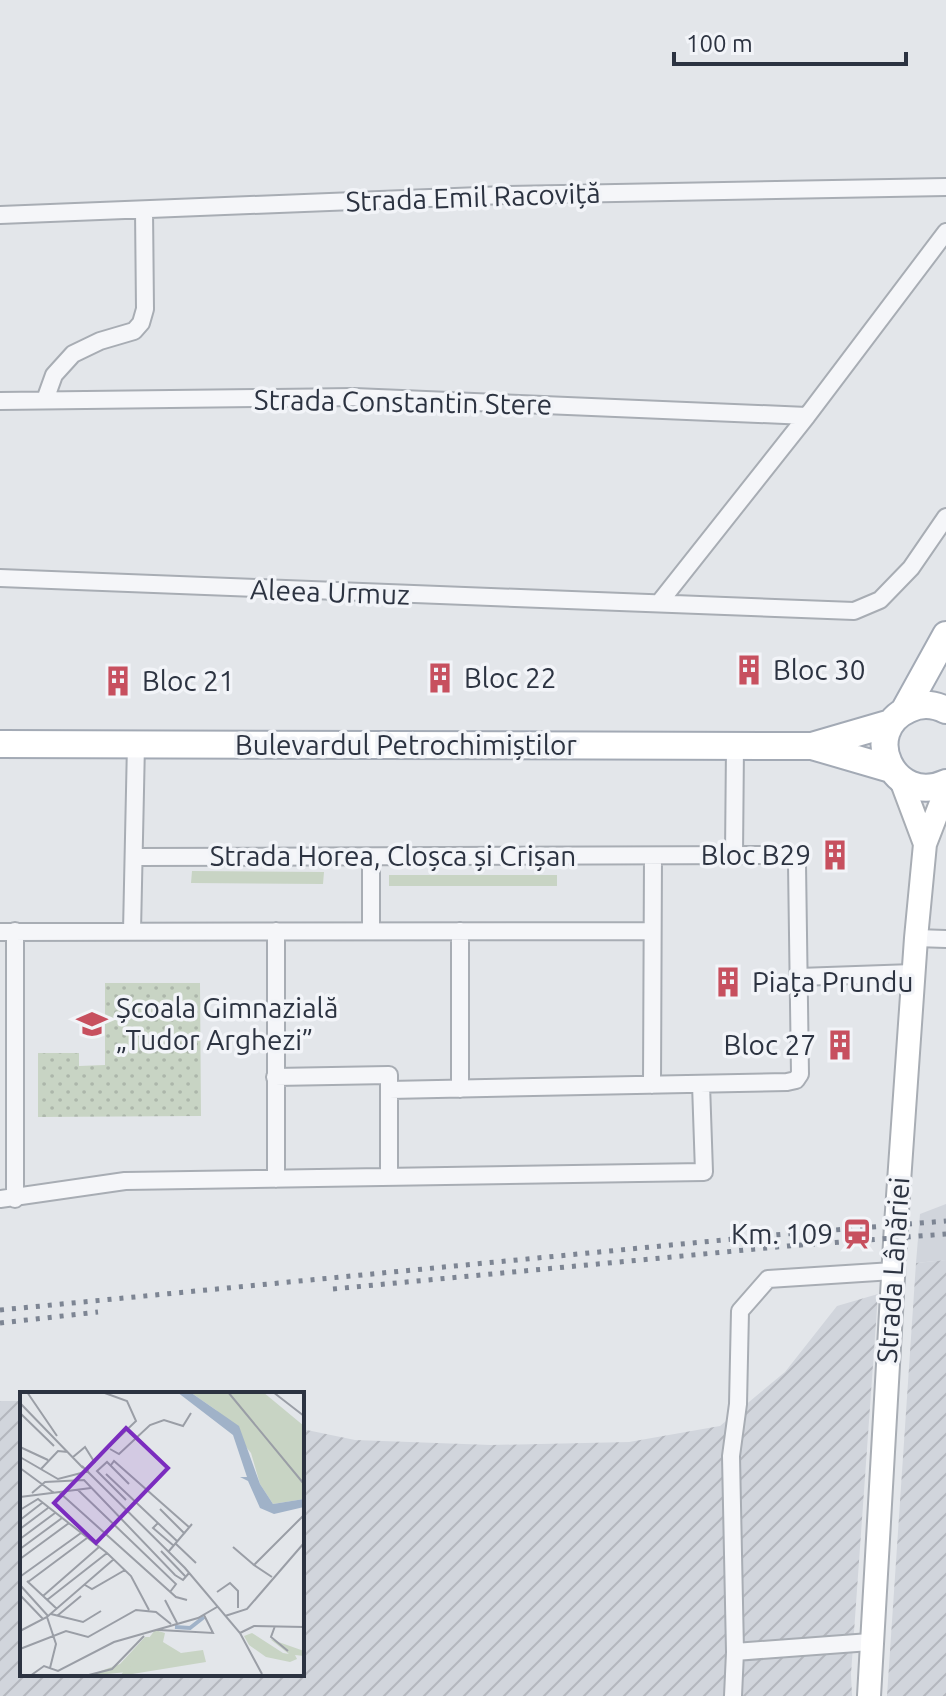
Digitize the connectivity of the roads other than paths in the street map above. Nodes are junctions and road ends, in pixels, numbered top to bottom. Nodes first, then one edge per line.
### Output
1 (946, 187) edge
2 (144, 210) junction
3 (0, 215) edge
4 (946, 232) edge
5 (45, 400) junction
6 (8, 401) edge
7 (0, 414) edge
8 (807, 416) junction
9 (946, 517) edge
10 (0, 578) edge
11 (659, 603) junction
12 (946, 642) edge
13 (946, 710) edge
14 (898, 717) junction
15 (0, 744) edge
16 (136, 744) junction
17 (735, 746) junction
18 (812, 746) junction
19 (896, 774) junction
20 (946, 783) edge
21 (946, 790) edge
22 (925, 844) junction
23 (734, 855) junction
24 (653, 856) junction
25 (134, 857) junction
26 (371, 857) junction
27 (132, 931) junction
28 (276, 931) junction
29 (371, 931) junction
30 (460, 931) junction
31 (652, 931) junction
32 (8, 932) edge
33 (916, 938) junction
34 (946, 939) edge
35 (913, 973) junction
36 (799, 977) junction
37 (275, 1077) junction
38 (701, 1084) junction
39 (652, 1085) junction
40 (460, 1089) junction
41 (389, 1090) junction
42 (389, 1177) junction
43 (276, 1179) junction
44 (8, 1199) edge
45 (893, 1271) junction
46 (870, 1642) junction
47 (735, 1652) junction
48 (733, 1696) edge
49 (869, 1696) edge

1 - 2 street, Strada Emil Racoviță
2 - 3 street, Strada Emil Racoviță
2 - 5 street
4 - 8 street
5 - 6 street, Strada Constantin Stere
5 - 8 street, Strada Constantin Stere
6 - 7 street
8 - 11 street
9 - 11 street, Aleea Urmuz
10 - 11 street, Aleea Urmuz
12 - 14 main road
13 - 14 main road, Bulevardul Petrochimiștilor
14 - 18 main road, Bulevardul Petrochimiștilor
14 - 19 main road
15 - 16 main road, Bulevardul Petrochimiștilor
16 - 17 main road, Bulevardul Petrochimiștilor
16 - 25 street
17 - 18 main road, Bulevardul Petrochimiștilor
17 - 23 street
18 - 19 main road, Bulevardul Petrochimiștilor
19 - 20 main road, Bulevardul Petrochimiștilor
19 - 22 street
21 - 22 street
22 - 33 street, Strada Lânăriei
23 - 24 street, Strada Horea, Cloșca și Crișan
23 - 36 street, Strada Horea, Cloșca și Crișan
24 - 26 street, Strada Horea, Cloșca și Crișan
24 - 31 street
25 - 26 street, Strada Horea, Cloșca și Crișan
25 - 27 street
26 - 29 street
27 - 28 street
27 - 32 street
28 - 29 street
28 - 37 street
29 - 30 street
30 - 31 street
30 - 40 street
31 - 39 street
32 - 44 street
33 - 34 street
33 - 35 street, Strada Lânăriei
35 - 36 street
35 - 45 street, Strada Lânăriei
36 - 38 street, Strada Horea, Cloșca și Crișan
37 - 41 street
37 - 43 street
38 - 39 street, Strada Horea, Cloșca și Crișan
38 - 42 street
39 - 40 street, Strada Horea, Cloșca și Crișan
40 - 41 street, Strada Horea, Cloșca și Crișan
41 - 42 street
42 - 43 street
43 - 44 street
45 - 46 street, Strada Lânăriei
45 - 47 street
46 - 47 street
46 - 49 street, Strada Lânăriei
47 - 48 street

